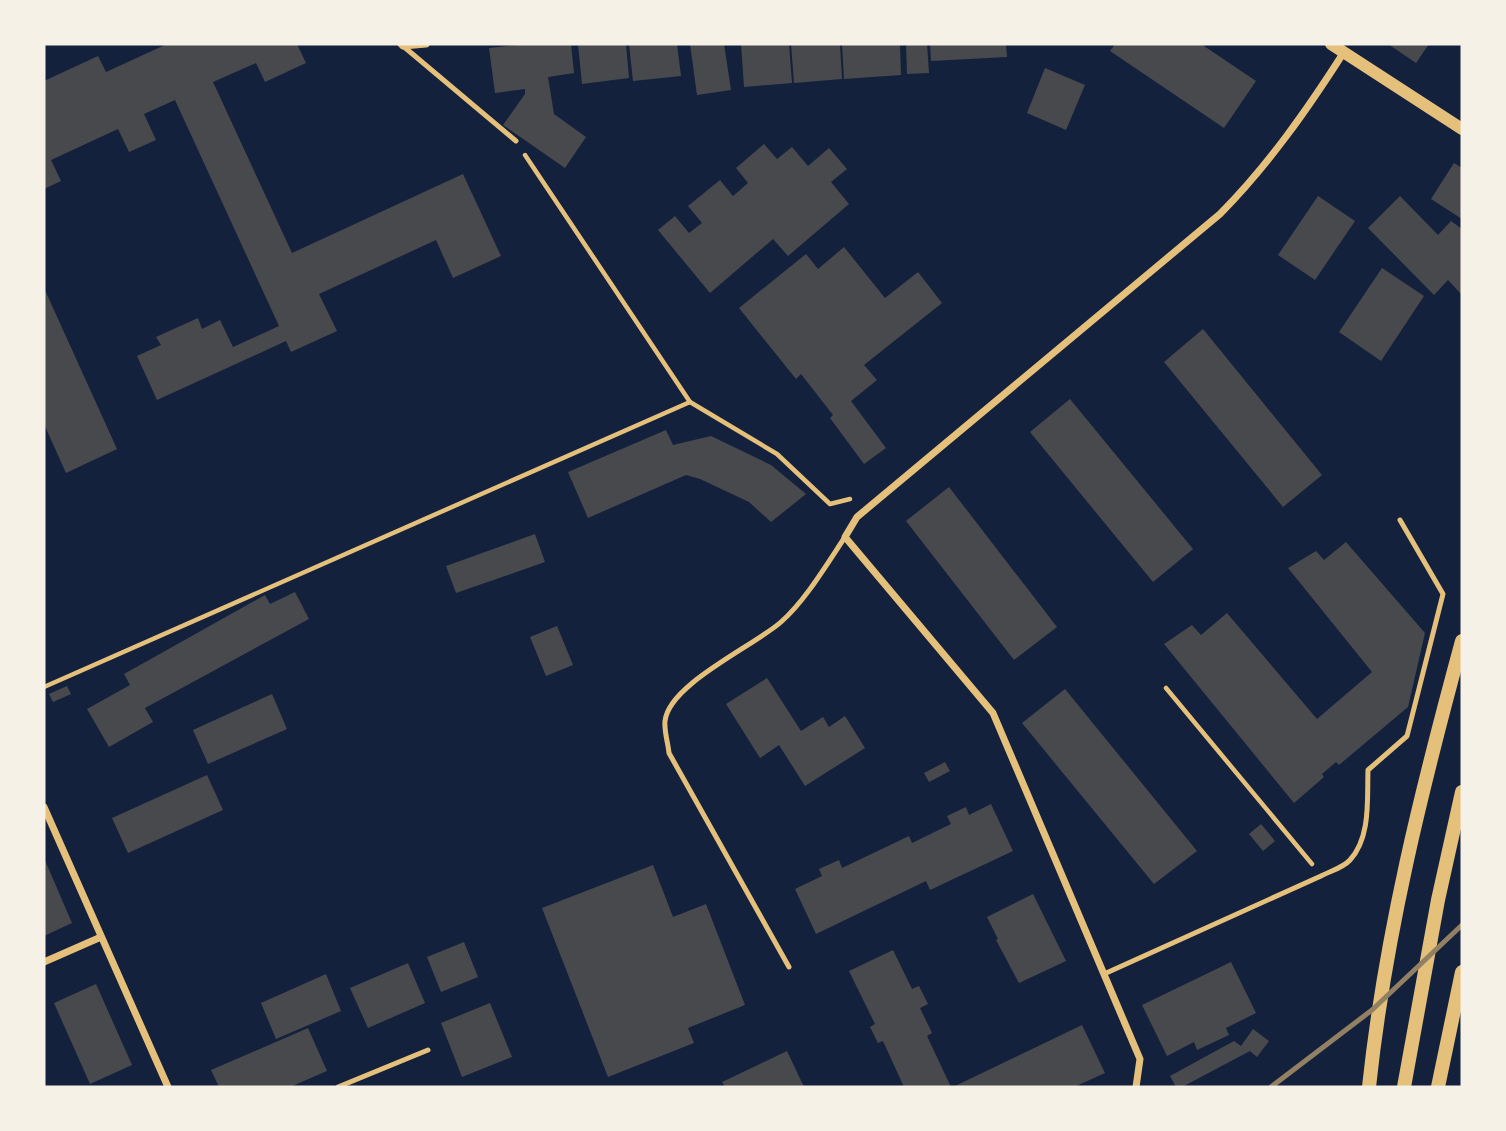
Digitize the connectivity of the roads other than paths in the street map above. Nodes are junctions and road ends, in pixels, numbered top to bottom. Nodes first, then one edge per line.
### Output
1 (426, 44) edge
2 (1331, 44) edge
3 (402, 45) edge
4 (1344, 52) junction
5 (1462, 129) edge
6 (516, 141) road end
7 (1400, 520) dead end
8 (845, 537) junction
9 (1462, 641) edge
10 (1462, 792) edge
11 (44, 807) edge
12 (101, 936) junction
13 (44, 962) edge
14 (789, 967) dead end
15 (1462, 972) edge
16 (1104, 974) junction
17 (428, 1050) dead end
18 (168, 1087) edge
19 (338, 1087) edge
20 (1136, 1087) edge
21 (1370, 1087) edge
22 (1404, 1087) edge
23 (1438, 1087) edge

1 - 3 street
2 - 4 street
3 - 6 lane
4 - 5 street
4 - 8 street
7 - 16 lane
8 - 14 lane
8 - 16 street
9 - 21 main road
10 - 22 main road
11 - 12 street
12 - 13 street
12 - 18 street
15 - 23 main road
16 - 20 street
17 - 19 lane

